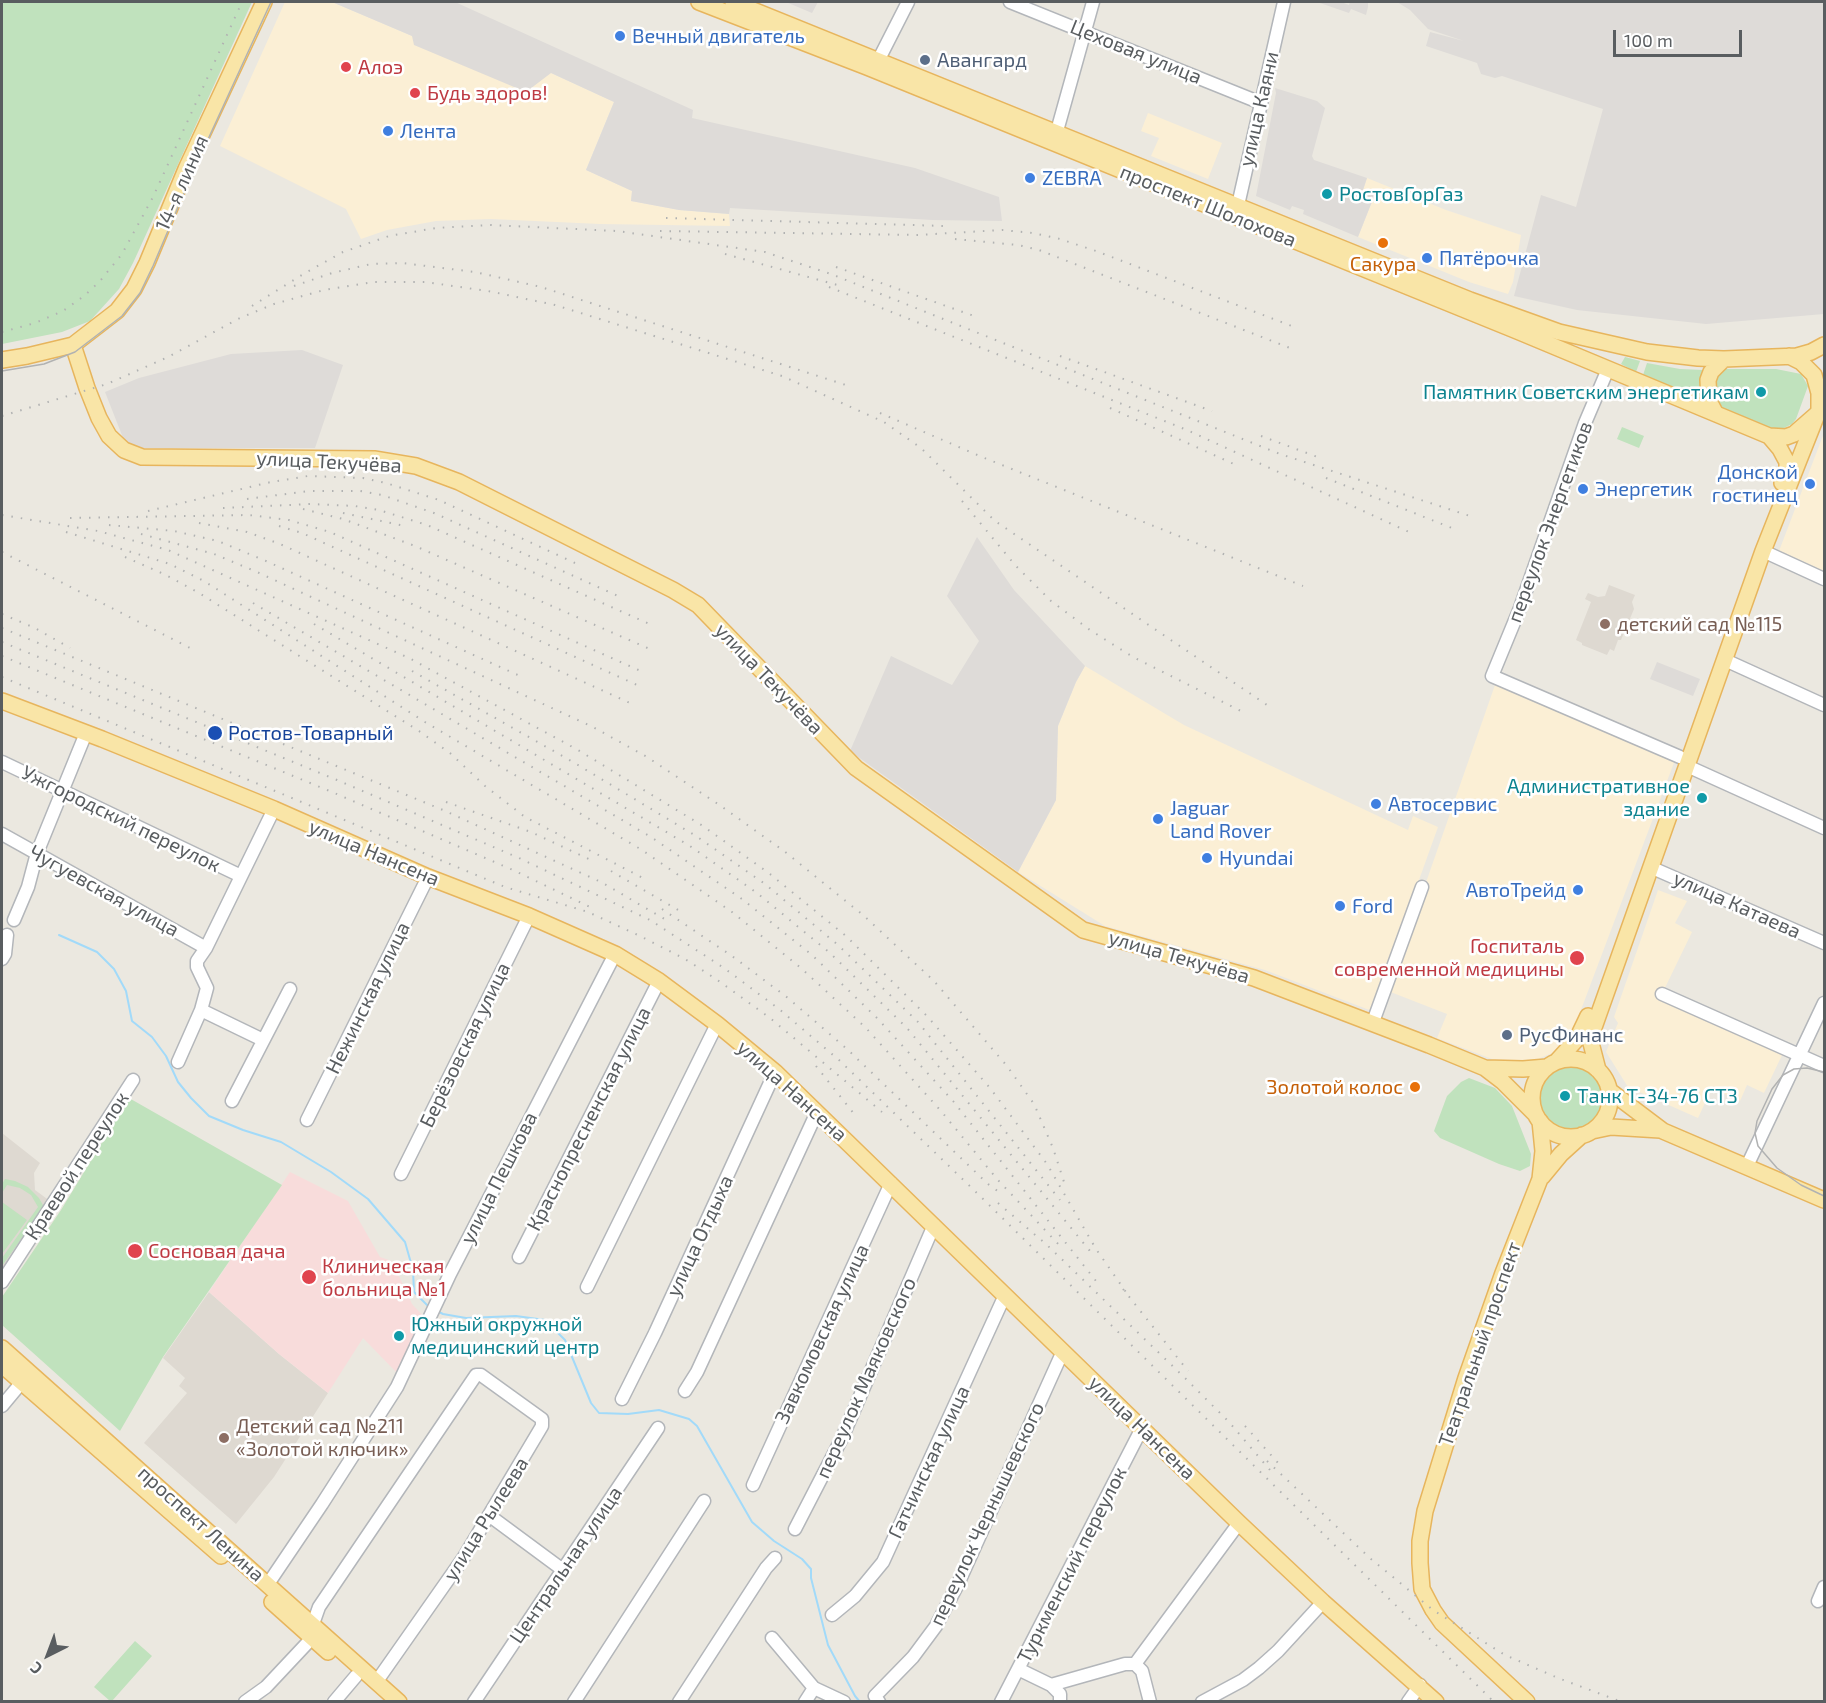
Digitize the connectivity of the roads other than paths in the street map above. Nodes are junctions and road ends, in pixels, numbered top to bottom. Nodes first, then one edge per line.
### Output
1 (264, 2) edge
2 (699, 2) edge
3 (733, 2) edge
4 (908, 2) edge
5 (1011, 2) edge
6 (1094, 2) edge
7 (1280, 3) edge
8 (1085, 31) junction
9 (879, 59) junction
10 (1261, 103) junction
11 (1057, 131) junction
12 (1237, 211) junction
13 (73, 345) junction
14 (1824, 345) edge
15 (1789, 356) junction
16 (1724, 359) junction
17 (2, 360) edge
18 (1608, 369) junction
19 (1821, 407) edge
20 (1716, 414) junction
21 (1769, 436) junction
22 (1763, 551) junction
23 (1824, 579) edge
24 (1725, 660) junction
25 (2, 701) edge
26 (1824, 705) edge
27 (86, 733) junction
28 (2, 762) edge
29 (1684, 762) junction
30 (63, 790) junction
31 (274, 809) junction
32 (1824, 828) edge
33 (2, 834) edge
34 (37, 853) junction
35 (1650, 867) junction
36 (241, 876) junction
37 (428, 877) junction
38 (1422, 887) dead end
39 (529, 916) junction
40 (14, 920) dead end
41 (7, 935) dead end
42 (1824, 943) edge
43 (206, 948) junction
44 (615, 954) junction
45 (2, 959) edge
46 (659, 981) junction
47 (290, 989) dead end
48 (1662, 994) dead end
49 (1824, 1003) edge
50 (201, 1010) junction
51 (1373, 1022) junction
52 (717, 1024) junction
53 (263, 1040) junction
54 (1800, 1055) junction
55 (178, 1062) dead end
56 (1552, 1064) junction
57 (1824, 1066) edge
58 (1485, 1068) junction
59 (1598, 1070) junction
60 (775, 1072) junction
61 (133, 1080) dead end
62 (1610, 1091) junction
63 (232, 1101) dead end
64 (817, 1112) junction
65 (1538, 1118) junction
66 (307, 1120) dead end
67 (1663, 1131) junction
68 (1587, 1133) junction
69 (1747, 1166) junction
70 (401, 1174) dead end
71 (1540, 1179) junction
72 (891, 1183) junction
73 (1824, 1200) edge
74 (934, 1225) junction
75 (519, 1257) dead end
76 (2, 1282) edge
77 (587, 1287) dead end
78 (1005, 1295) junction
79 (2, 1348) edge
80 (1063, 1351) junction
81 (2, 1365) edge
82 (22, 1382) junction
83 (685, 1391) dead end
84 (622, 1399) dead end
85 (2, 1406) edge
86 (658, 1428) dead end
87 (1142, 1428) junction
88 (753, 1485) dead end
89 (704, 1501) dead end
90 (490, 1516) junction
91 (1239, 1523) junction
92 (795, 1529) dead end
93 (775, 1558) dead end
94 (563, 1570) junction
95 (268, 1584) junction
96 (1824, 1587) edge
97 (1818, 1601) dead end
98 (1323, 1602) junction
99 (832, 1615) dead end
100 (313, 1631) junction
101 (772, 1638) dead end
102 (1135, 1664) junction
103 (1018, 1669) junction
104 (356, 1676) junction
105 (377, 1682) junction
106 (1051, 1685) junction
107 (1419, 1685) junction
108 (814, 1688) junction
109 (877, 1699) edge
110 (245, 1701) edge
111 (334, 1701) edge
112 (384, 1701) edge
113 (399, 1701) edge
114 (474, 1701) edge
115 (574, 1701) edge
116 (679, 1701) edge
117 (805, 1701) edge
118 (844, 1701) edge
119 (1001, 1701) edge
120 (1060, 1701) edge
121 (1150, 1701) edge
122 (1202, 1701) edge
123 (1408, 1701) edge
124 (1436, 1701) edge
125 (1527, 1701) edge

1 - 13 main road, 14-я линия
2 - 12 main road, проспект Шолохова
3 - 9 main road, проспект Шолохова
4 - 9 street
5 - 8 street, Цеховая улица
6 - 8 street
7 - 10 street, улица Каяни
8 - 10 street, Цеховая улица
8 - 11 street
9 - 11 main road, проспект Шолохова
10 - 12 street, улица Каяни
11 - 12 main road, проспект Шолохова
12 - 16 main road, проспект Шолохова
12 - 18 main road, проспект Шолохова
13 - 17 main road
13 - 51 main road, улица Текучёва
14 - 15 main road
15 - 16 main road
15 - 19 main road
16 - 20 main road
18 - 20 main road, проспект Шолохова
18 - 29 street, переулок Энергетиков
19 - 21 main road
19 - 22 main road
20 - 21 main road
21 - 29 main road
22 - 23 street
22 - 24 main road
24 - 26 street
24 - 29 main road
25 - 27 main road, улица Нансена
27 - 30 street
27 - 31 main road, улица Нансена
28 - 30 street, Ужгородский переулок
29 - 32 street
29 - 35 main road
29 - 56 main road
30 - 34 street
30 - 36 street, Ужгородский переулок
31 - 36 street
31 - 37 main road, улица Нансена
33 - 34 street, Чугуевская улица
34 - 40 street
34 - 43 street, Чугуевская улица
35 - 42 street, улица Катаева
35 - 59 main road
36 - 43 street
37 - 39 main road, улица Нансена
37 - 66 street, Нежинская улица
38 - 51 street
39 - 44 main road, улица Нансена
39 - 70 street, Берёзовская улица
41 - 45 street
43 - 50 street
44 - 46 main road, улица Нансена
44 - 95 street, улица Пешкова
46 - 52 main road, улица Нансена
46 - 75 street, Краснопресненская улица
47 - 53 street
48 - 54 street
49 - 54 street
50 - 53 street
50 - 55 street
51 - 58 main road, улица Текучёва
52 - 60 main road, улица Нансена
52 - 77 street
53 - 63 street
54 - 57 street
54 - 69 street
56 - 58 main road, улица Текучёва
56 - 59 main road
56 - 65 main road
58 - 65 main road, улица Текучёва
59 - 62 main road
60 - 64 main road, улица Нансена
60 - 84 street, улица Отдыха
61 - 76 street, Краевой переулок
62 - 67 main road
62 - 68 main road
64 - 72 main road, улица Нансена
64 - 83 street
65 - 68 main road
65 - 71 main road, Театральный проспект
67 - 68 main road
67 - 69 main road
68 - 71 main road, Театральный проспект
69 - 73 main road
71 - 125 main road, Театральный проспект
72 - 74 main road, улица Нансена
72 - 88 street, Завкомовская улица
74 - 78 main road, улица Нансена
74 - 92 street, переулок Маяковского
78 - 80 main road, улица Нансена
78 - 99 street, Гатчинская улица
79 - 95 main road, проспект Ленина
80 - 87 main road, улица Нансена
80 - 109 street, переулок Чернышевского
81 - 82 main road, проспект Ленина
82 - 85 street
82 - 100 main road, проспект Ленина
86 - 94 street, Центральная улица
87 - 91 main road, улица Нансена
87 - 103 street, Туркменский переулок
89 - 115 street
90 - 94 street
90 - 100 street, улица Рылеева
90 - 105 street, улица Рылеева
91 - 98 main road, улица Нансена
91 - 102 street
93 - 116 street
94 - 114 street, Центральная улица
95 - 100 main road, проспект Ленина
96 - 97 street
98 - 107 main road, улица Нансена
98 - 122 street
100 - 104 main road, проспект Ленина
100 - 105 main road, проспект Ленина
100 - 110 street
101 - 108 street
102 - 106 street
102 - 121 street
103 - 106 street
103 - 119 street, Туркменский переулок
104 - 111 street
104 - 112 main road, проспект Ленина
105 - 113 main road, проспект Ленина
106 - 120 street
107 - 123 street
107 - 124 main road, улица Нансена
108 - 117 street
108 - 118 street

